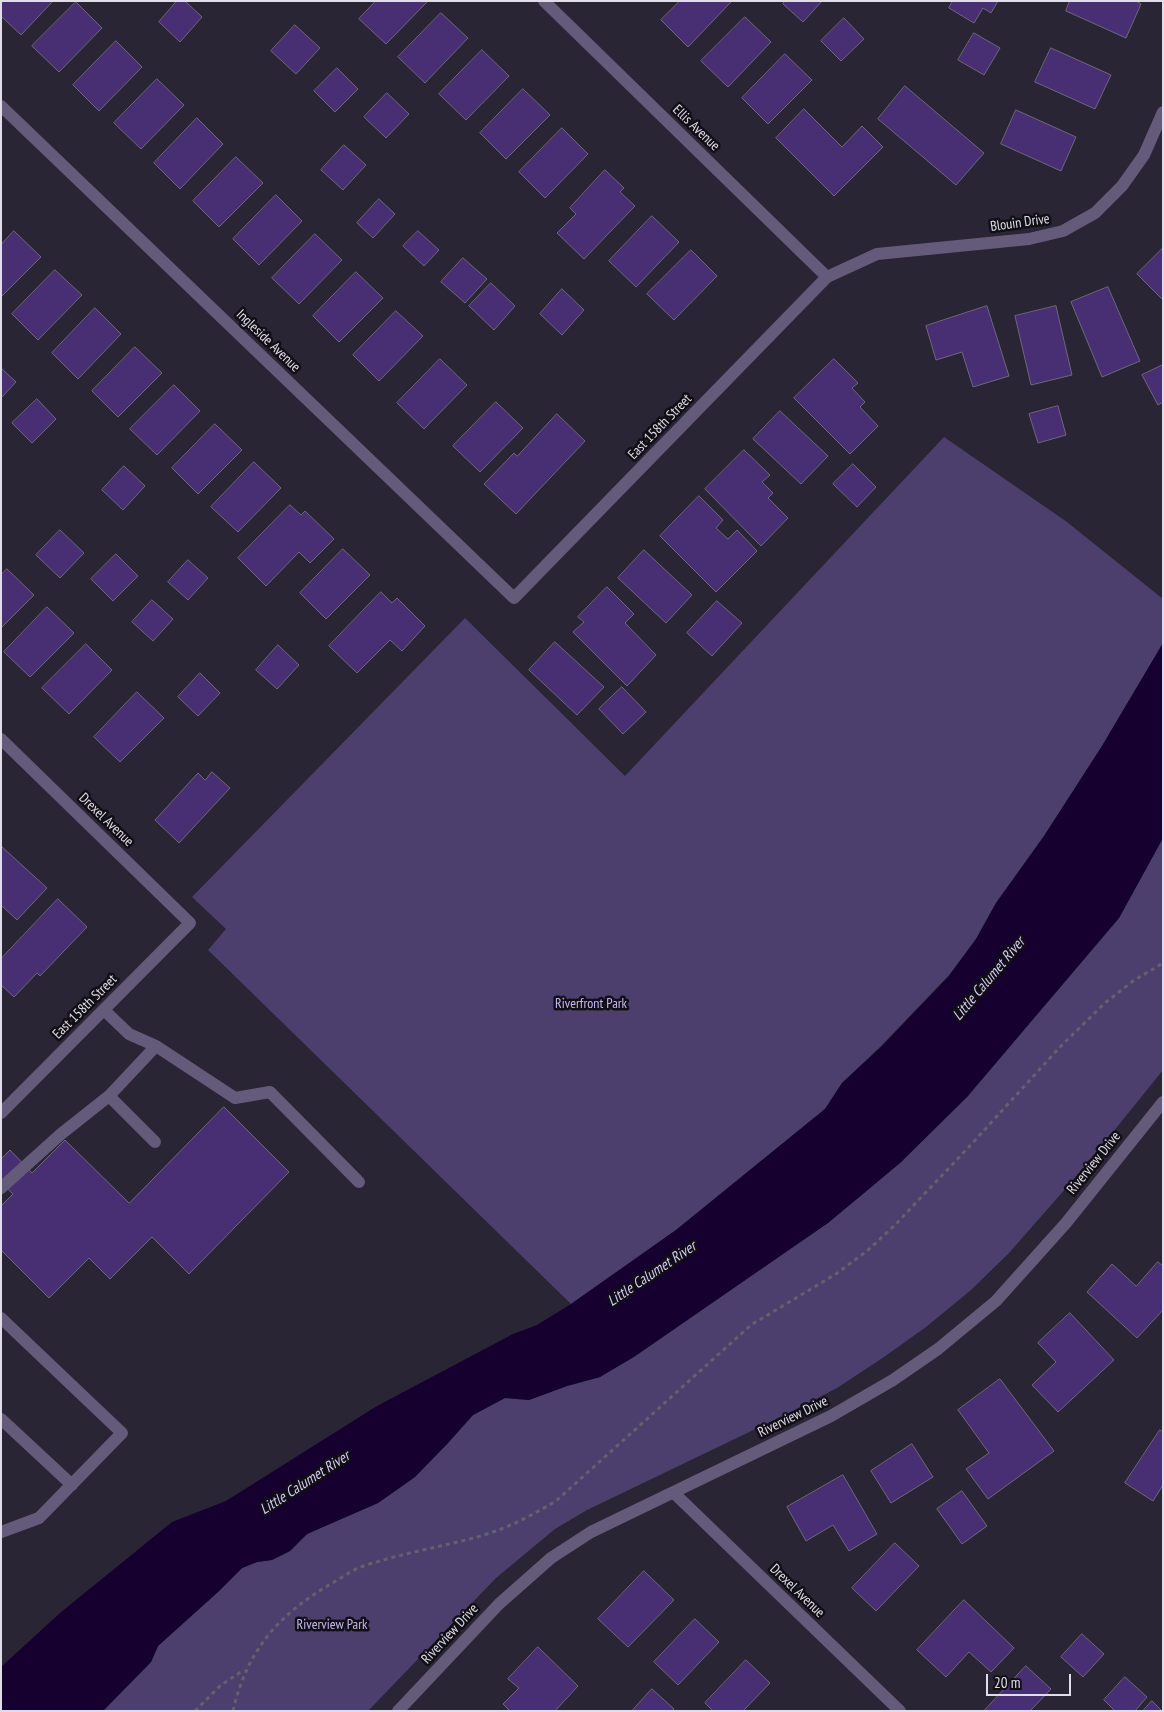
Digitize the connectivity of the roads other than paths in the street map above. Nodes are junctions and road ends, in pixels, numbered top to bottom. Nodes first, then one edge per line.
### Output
1 (544, 1) edge
2 (1, 106) edge
3 (1163, 112) edge
4 (827, 276) junction
5 (514, 598) joint
6 (1, 739) edge
7 (190, 923) joint
8 (104, 1010) junction
9 (156, 1046) junction
10 (109, 1096) junction
11 (1163, 1102) edge
12 (1, 1113) edge
13 (156, 1142) dead end
14 (360, 1182) dead end
15 (1, 1188) edge
16 (1, 1318) edge
17 (1, 1418) edge
18 (72, 1485) junction
19 (674, 1493) junction
20 (1, 1532) edge
21 (398, 1711) edge
22 (900, 1711) edge

1 - 4 street, Ellis Avenue
2 - 5 street, Ingleside Avenue
3 - 4 street, Blouin Drive
4 - 5 street, East 158th Street
6 - 7 street, Drexel Avenue
7 - 8 street, East 158th Street
8 - 9 street
8 - 12 street, East 158th Street
9 - 10 street
9 - 14 street
10 - 13 street
10 - 15 street
11 - 19 street, Riverview Drive
16 - 18 street
17 - 18 street
18 - 20 street
19 - 21 street, Riverview Drive
19 - 22 street, Drexel Avenue

